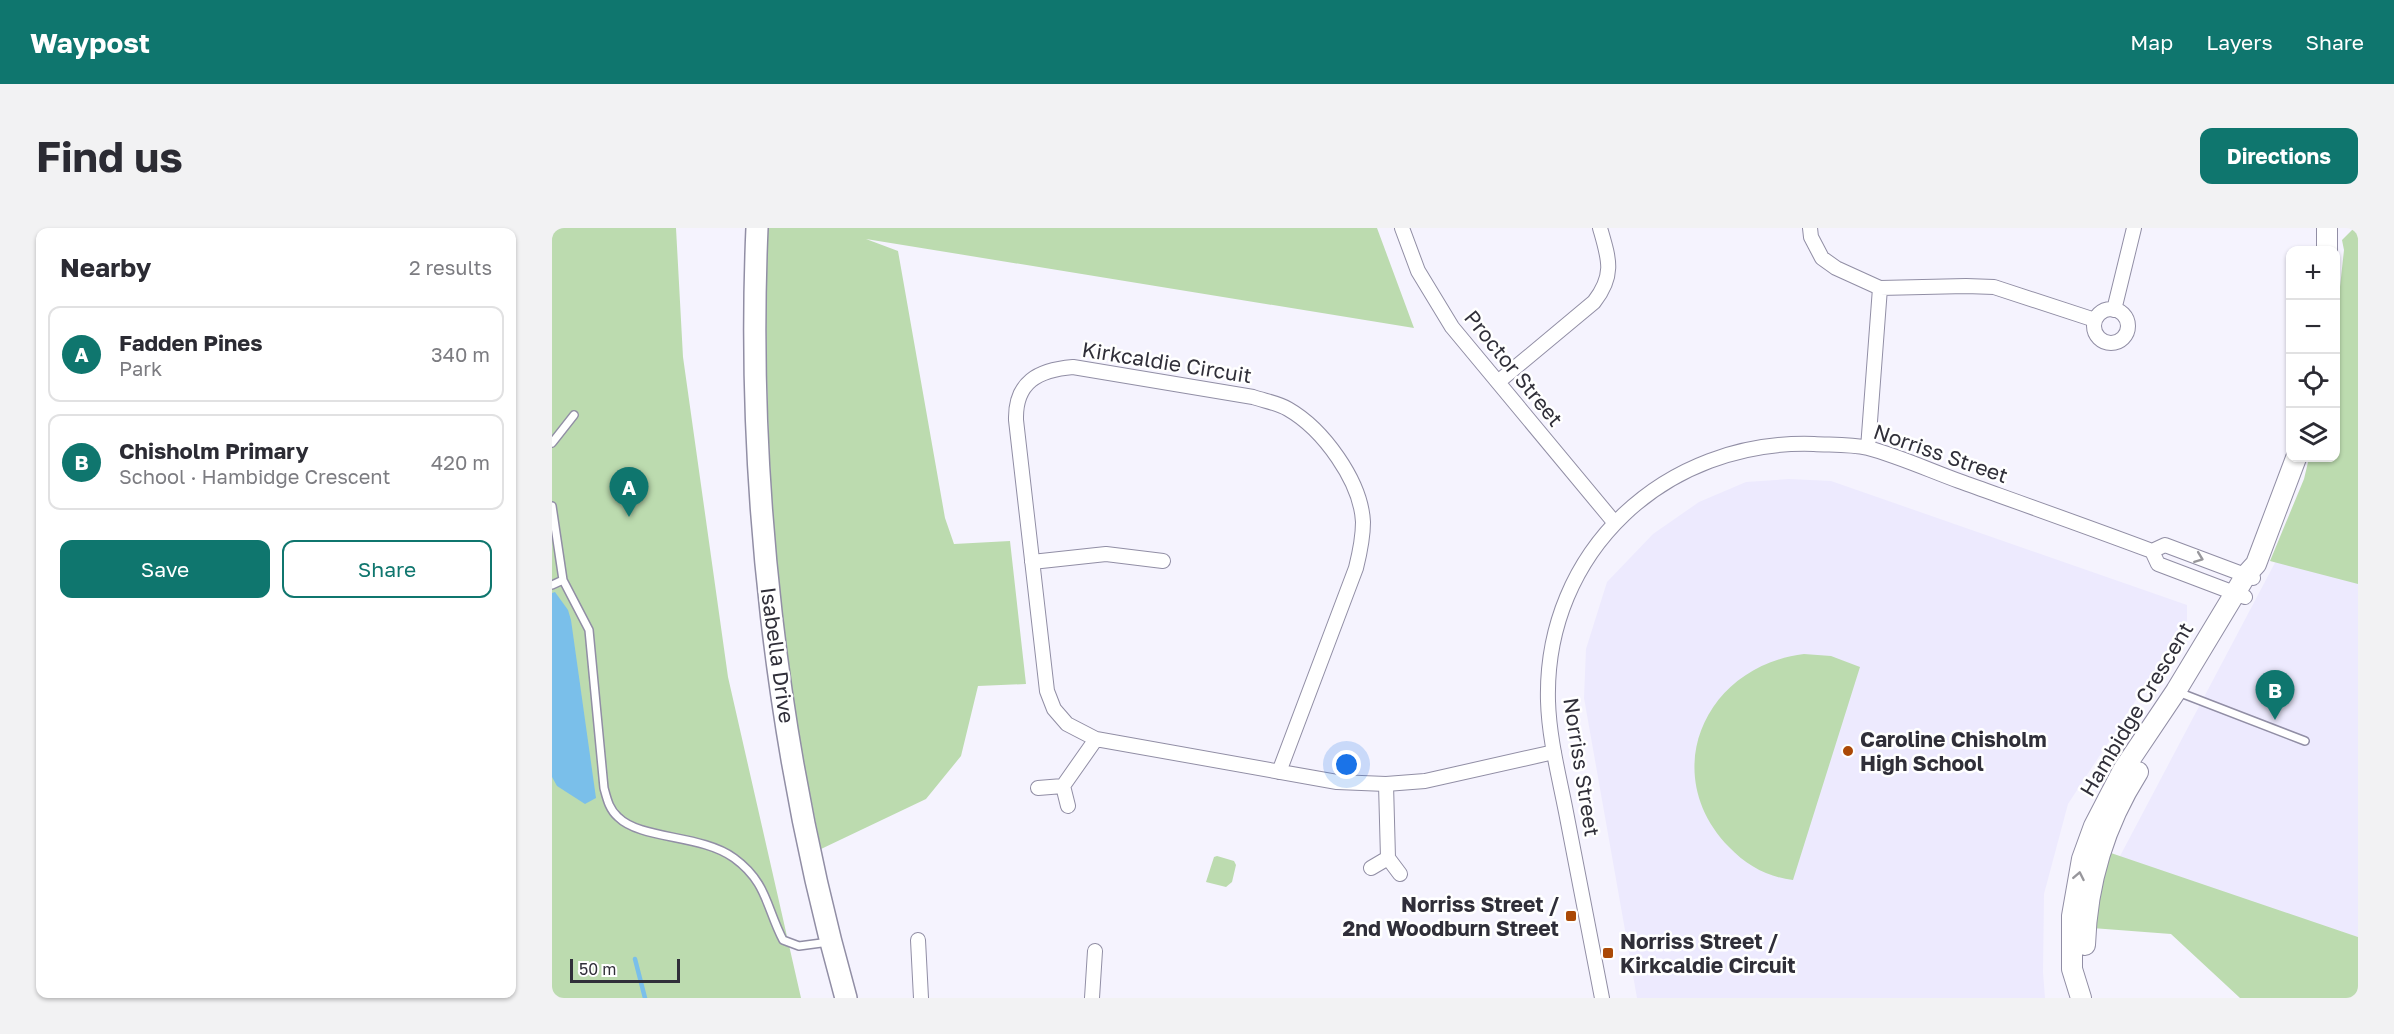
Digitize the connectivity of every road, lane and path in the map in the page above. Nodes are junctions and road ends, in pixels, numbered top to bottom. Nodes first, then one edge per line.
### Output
1 (747, 228) edge
2 (757, 228) edge
3 (1402, 228) edge
4 (1600, 228) edge
5 (1810, 228) edge
6 (2134, 228) edge
7 (1880, 288) junction
8 (753, 307) junction
9 (2114, 310) junction
10 (2095, 320) junction
11 (1498, 382) junction
12 (574, 415) dead end
13 (552, 443) edge
14 (1868, 448) junction
15 (2294, 462) edge
16 (552, 506) edge
17 (1614, 522) junction
18 (2152, 551) junction
19 (1163, 561) dead end
20 (1032, 562) junction
21 (2252, 573) junction
22 (563, 580) junction
23 (552, 585) edge
24 (2240, 595) junction
25 (2182, 693) junction
26 (1096, 739) junction
27 (2305, 741) dead end
28 (1554, 752) junction
29 (1279, 772) junction
30 (1386, 784) junction
31 (1063, 786) junction
32 (1038, 788) dead end
33 (1068, 806) dead end
34 (1388, 858) junction
35 (1371, 868) dead end
36 (1400, 873) dead end
37 (918, 940) dead end
38 (831, 942) junction
39 (1095, 951) dead end
40 (2081, 997) edge
41 (846, 998) edge
42 (921, 998) edge
43 (1092, 998) edge
44 (1602, 998) edge

1 - 8 main road, Isabella Drive
2 - 8 main road, Isabella Drive
3 - 11 street, Proctor Street
4 - 11 street
5 - 7 street
6 - 9 street
7 - 10 street
7 - 14 street
8 - 38 main road, Isabella Drive
9 - 10 street
9 - 10 street
11 - 17 street, Proctor Street
12 - 13 lane
14 - 17 street, Norriss Street
14 - 18 street, Norriss Street
15 - 21 street, Hambidge Crescent
16 - 22 lane
17 - 28 street, Norriss Street
18 -> 21 street, Norriss Street
18 - 24 street, Norriss Street
19 - 20 street
20 - 26 street, Kirkcaldie Circuit
20 - 29 street, Kirkcaldie Circuit
21 - 24 street, Hambidge Crescent
22 - 23 lane
22 - 38 lane
24 - 25 street, Hambidge Crescent
25 - 27 lane
25 - 40 street, Hambidge Crescent
26 - 29 street, Kirkcaldie Circuit
26 - 31 street
28 - 30 street, Kirkcaldie Circuit
28 - 44 street, Norriss Street
29 - 30 street, Kirkcaldie Circuit
30 - 34 street
31 - 32 street
31 - 33 street
34 - 35 street
34 - 36 street
37 - 42 street
38 - 41 main road, Isabella Drive
39 - 43 street

